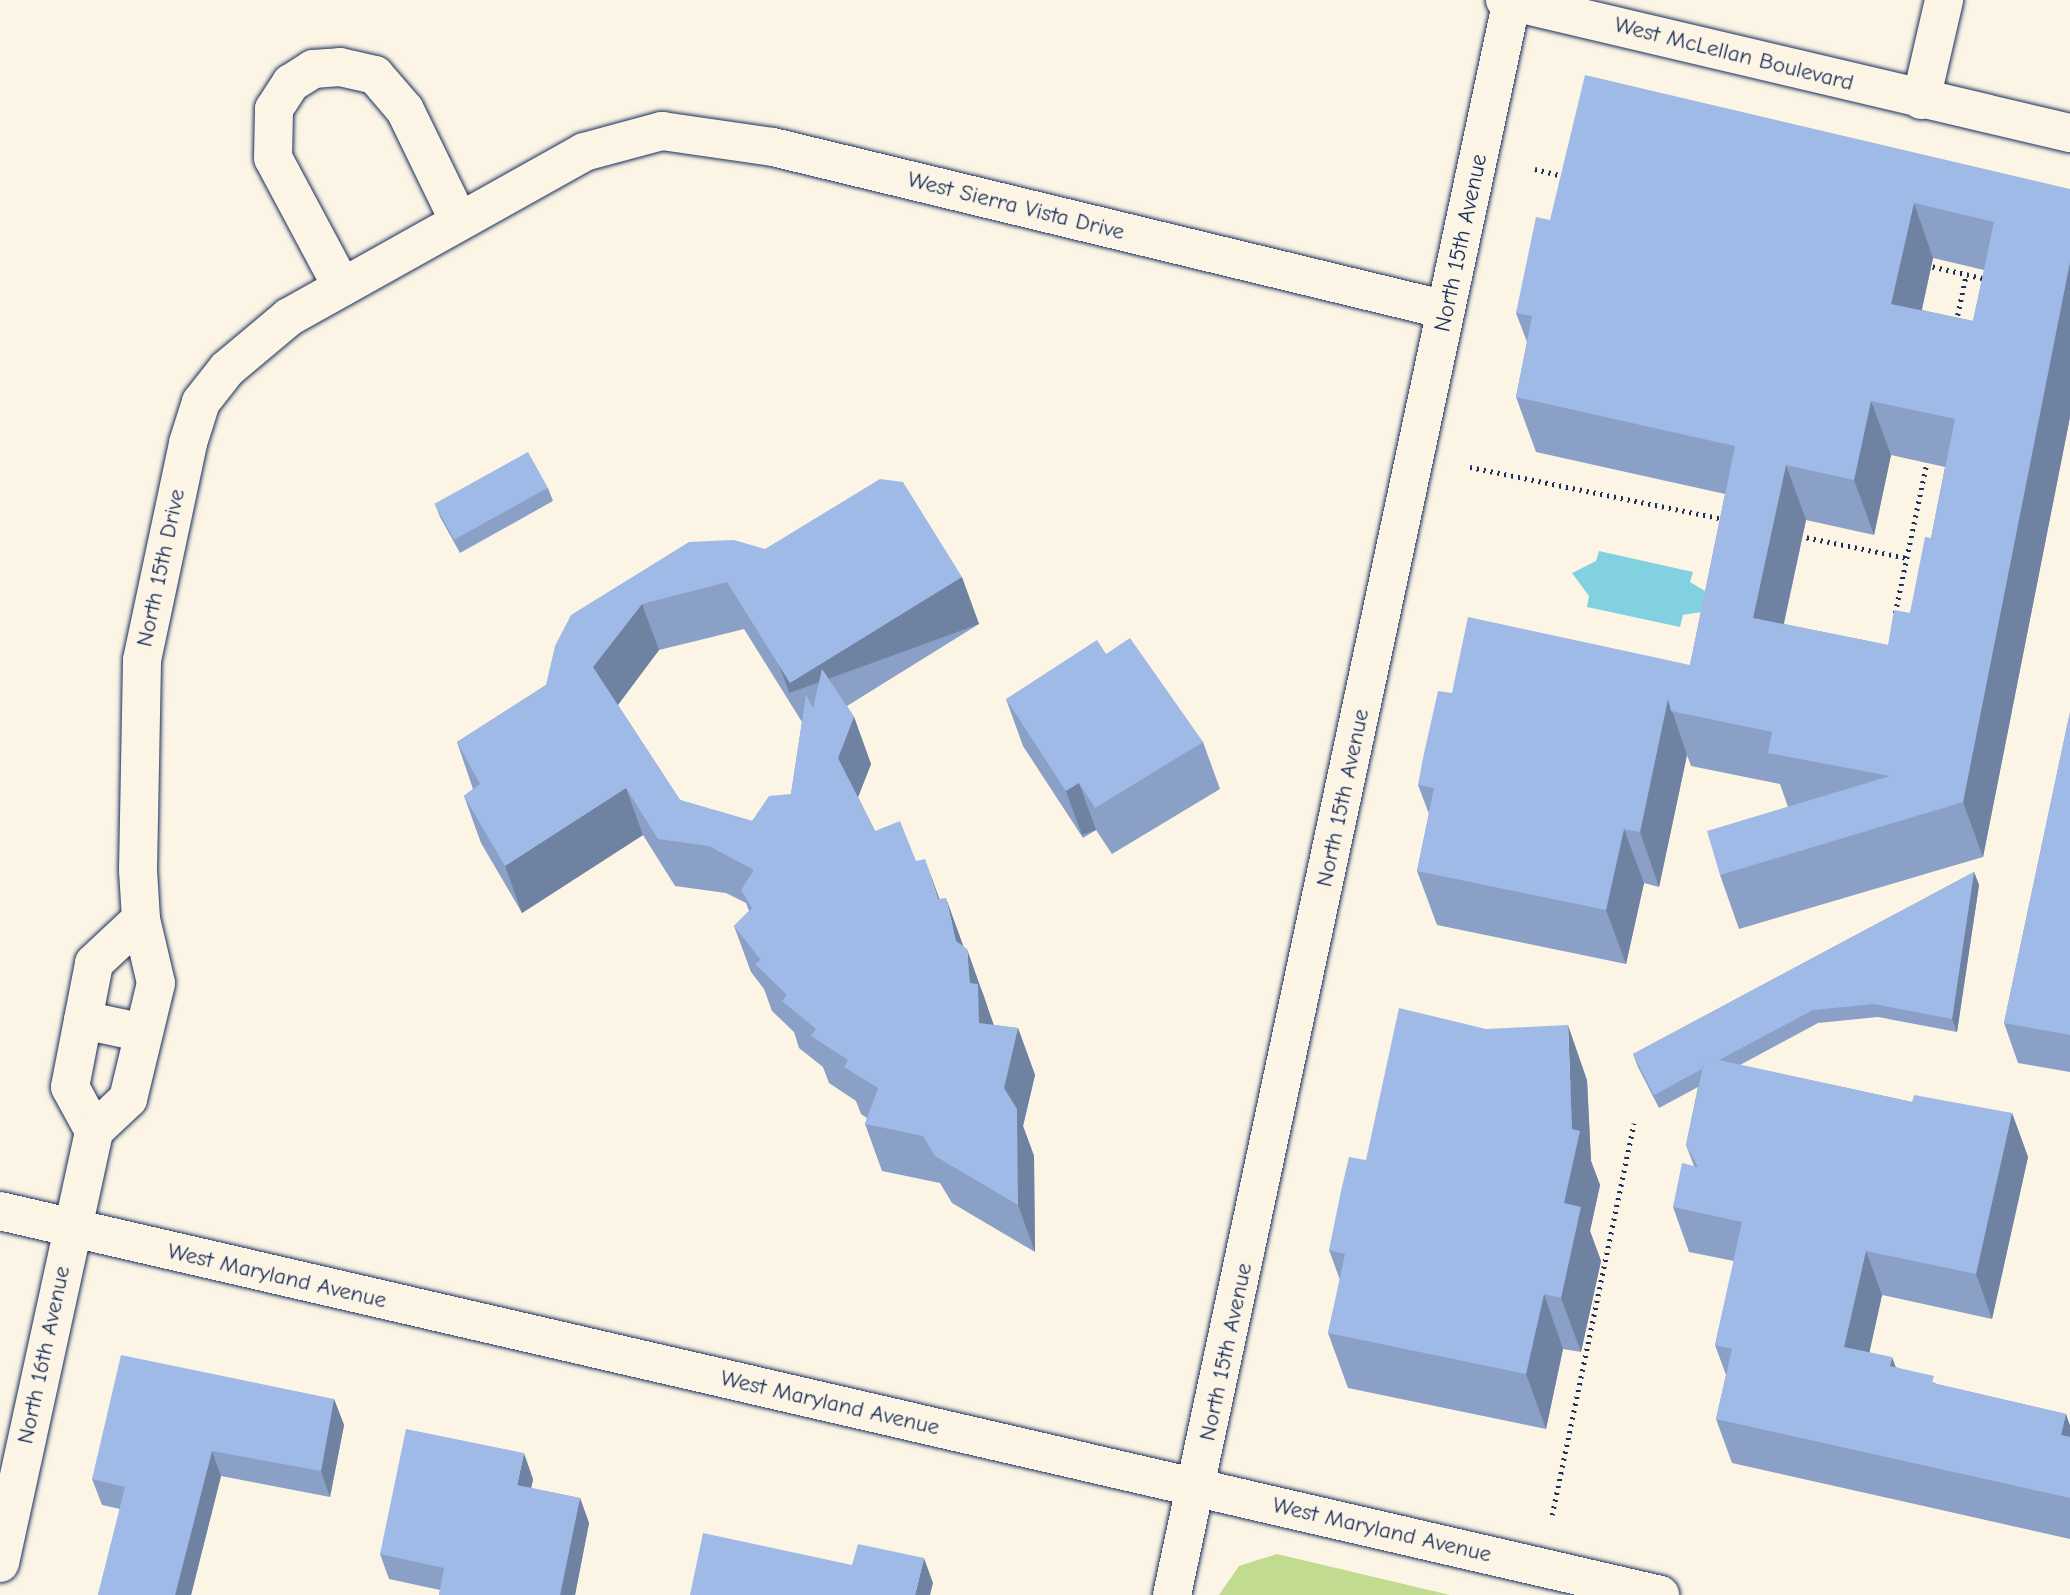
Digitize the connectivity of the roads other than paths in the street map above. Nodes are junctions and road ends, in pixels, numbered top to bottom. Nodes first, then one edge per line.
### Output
1 (1944, 0) edge
2 (1510, 1) edge
3 (1921, 100) junction
4 (2070, 133) edge
5 (584, 152) joint
6 (459, 221) junction
7 (342, 287) junction
8 (1446, 310) junction
9 (141, 919) junction
10 (83, 1020) junction
11 (144, 1033) junction
12 (94, 1131) junction
13 (0, 1211) edge
14 (71, 1229) junction
15 (1198, 1487) junction
16 (0, 1563) edge
17 (1172, 1595) edge
18 (1660, 1595) edge

1 - 3 street
2 - 3 street, West McLellan Boulevard
2 - 8 street, North 15th Avenue
3 - 4 street, West McLellan Boulevard
5 - 6 street, North 15th Drive
5 - 8 street, West Sierra Vista Drive
6 - 7 street, North 15th Drive
6 - 7 street
7 - 9 street, North 15th Drive
8 - 15 street, North 15th Avenue
9 - 10 street
9 - 11 street, North 15th Drive
10 - 11 street
10 - 12 street
11 - 12 street, North 15th Drive
12 - 14 street
13 - 14 street, West Maryland Avenue
14 - 15 street, West Maryland Avenue
14 - 16 street, North 16th Avenue
15 - 17 street, North 15th Avenue
15 - 18 street, West Maryland Avenue

